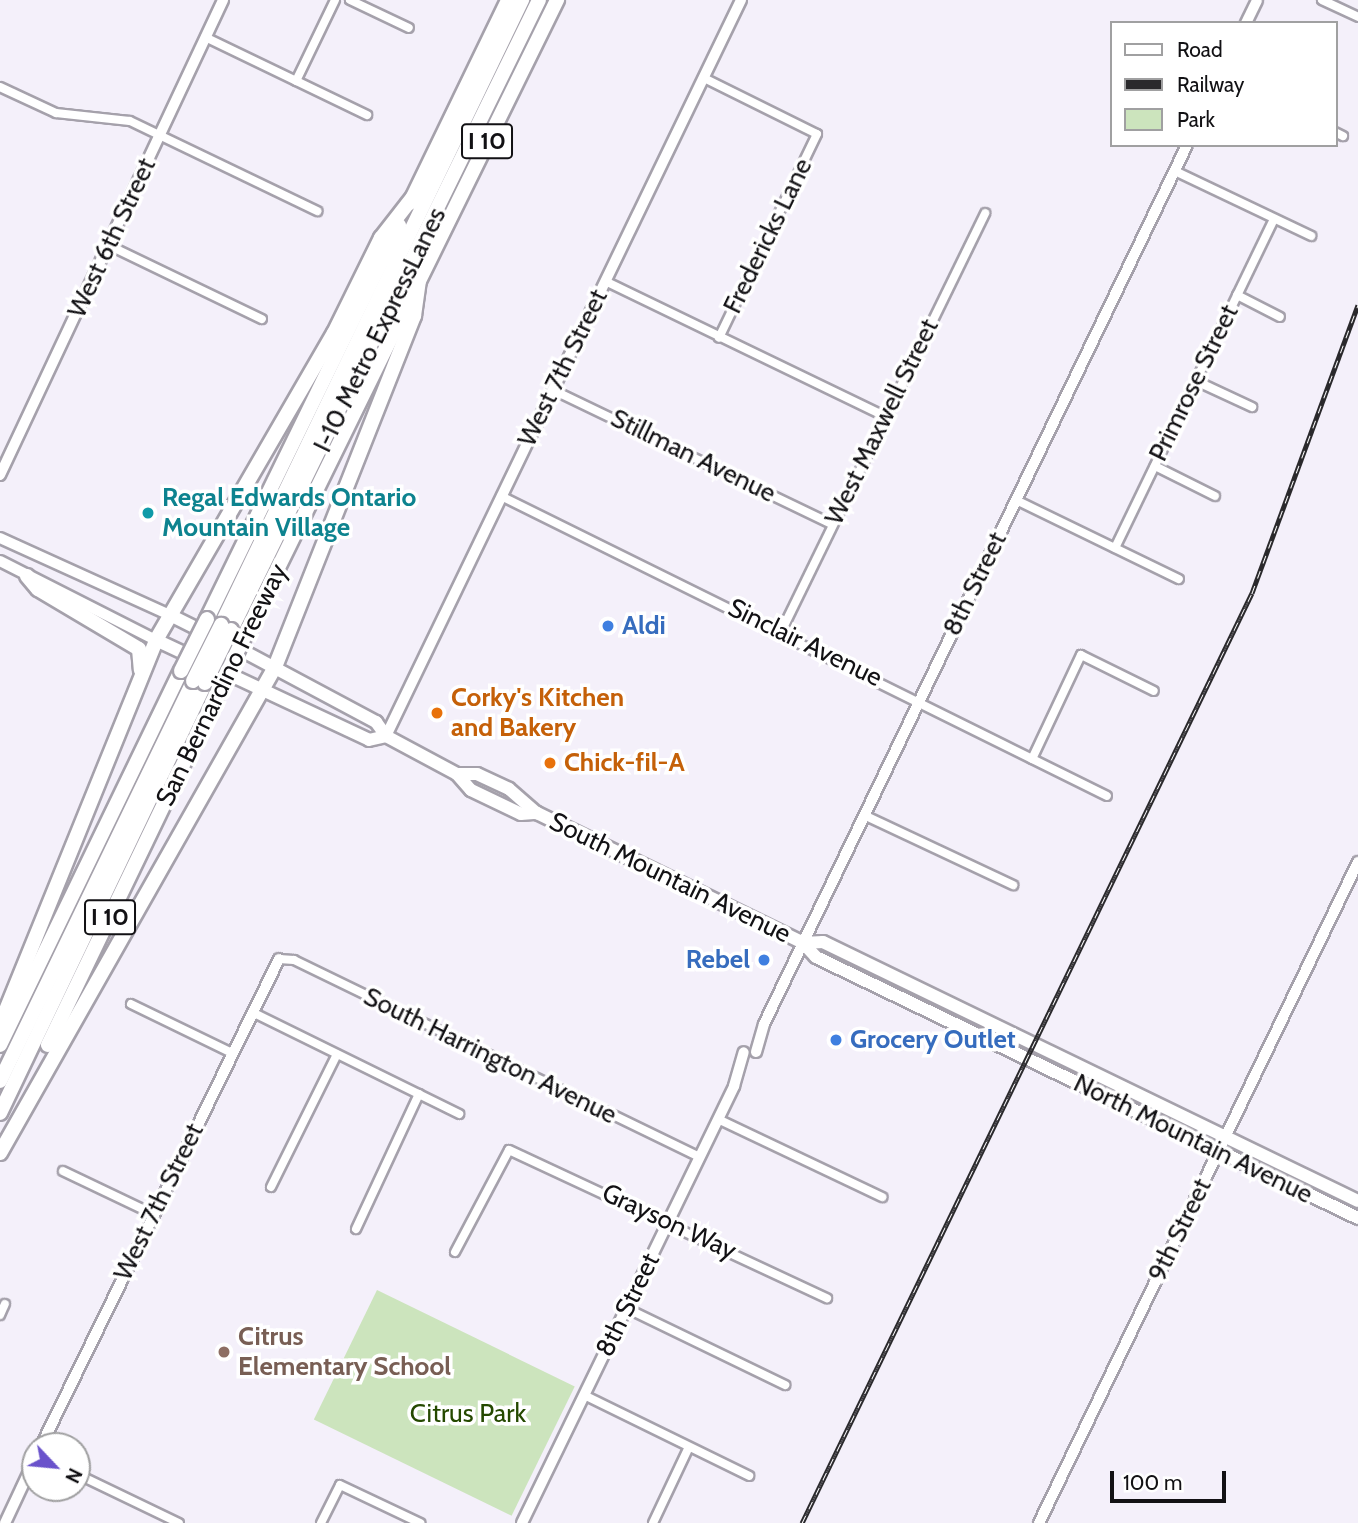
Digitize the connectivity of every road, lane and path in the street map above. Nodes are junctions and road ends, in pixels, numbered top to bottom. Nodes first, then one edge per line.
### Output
1 (223, 0) edge
2 (335, 0) edge
3 (349, 0) edge
4 (508, 0) edge
5 (523, 0) edge
6 (539, 0) edge
7 (557, 0) edge
8 (741, 0) edge
9 (1257, 0) edge
10 (1322, 0) edge
11 (1358, 17) edge
12 (1247, 21) edge
13 (409, 28) dead end
14 (205, 37) junction
15 (704, 78) junction
16 (296, 81) junction
17 (0, 87) edge
18 (366, 115) dead end
19 (160, 134) junction
20 (1186, 147) edge
21 (1175, 171) junction
22 (413, 197) junction
23 (317, 211) dead end
24 (985, 213) dead end
25 (1274, 219) junction
26 (1311, 236) dead end
27 (106, 244) junction
28 (605, 281) junction
29 (419, 282) junction
30 (1237, 295) junction
31 (1280, 317) dead end
32 (262, 319) dead end
33 (363, 332) junction
34 (719, 338) junction
35 (370, 354) junction
36 (1196, 381) junction
37 (552, 390) junction
38 (317, 393) junction
39 (1252, 408) dead end
40 (884, 416) junction
41 (338, 448) junction
42 (1154, 466) junction
43 (0, 475) edge
44 (501, 496) junction
45 (1215, 496) dead end
46 (1016, 500) junction
47 (832, 524) junction
48 (0, 538) edge
49 (1115, 548) junction
50 (0, 561) edge
51 (27, 576) junction
52 (1179, 579) dead end
53 (170, 615) junction
54 (226, 628) junction
55 (781, 632) junction
56 (156, 640) junction
57 (275, 667) junction
58 (141, 677) junction
59 (193, 678) junction
60 (1154, 691) dead end
61 (261, 692) junction
62 (917, 702) junction
63 (386, 736) junction
64 (1032, 759) junction
65 (127, 787) junction
66 (1107, 796) dead end
67 (864, 815) junction
68 (1358, 862) edge
69 (1013, 885) dead end
70 (99, 942) junction
71 (803, 943) junction
72 (279, 959) joint
73 (865, 980) junction
74 (47, 985) junction
75 (914, 986) junction
76 (131, 1004) dead end
77 (912, 1004) junction
78 (252, 1012) junction
79 (43, 1023) junction
80 (764, 1024) junction
81 (0, 1025) edge
82 (1009, 1031) junction
83 (1034, 1043) joint
84 (0, 1045) edge
85 (232, 1053) junction
86 (337, 1054) junction
87 (1027, 1059) joint
88 (1047, 1069) junction
89 (0, 1082) edge
90 (734, 1086) junction
91 (1121, 1086) junction
92 (419, 1094) junction
93 (1112, 1101) junction
94 (1170, 1109) junction
95 (0, 1113) edge
96 (459, 1114) dead end
97 (718, 1119) junction
98 (1226, 1137) junction
99 (0, 1144) edge
100 (1218, 1152) junction
101 (0, 1153) edge
102 (699, 1157) junction
103 (64, 1171) dead end
104 (1281, 1181) junction
105 (271, 1187) dead end
106 (1340, 1192) junction
107 (881, 1197) dead end
108 (1358, 1201) edge
109 (1334, 1206) junction
110 (1358, 1208) edge
111 (153, 1214) junction
112 (1358, 1218) edge
113 (668, 1220) junction
114 (356, 1229) dead end
115 (455, 1252) dead end
116 (827, 1298) dead end
117 (5, 1304) dead end
118 (626, 1308) junction
119 (0, 1315) edge
120 (785, 1385) dead end
121 (584, 1395) junction
122 (48, 1432) edge
123 (689, 1447) junction
124 (750, 1476) dead end
125 (91, 1481) edge
126 (21, 1489) edge
127 (5, 1523) edge
128 (179, 1523) edge
129 (321, 1523) edge
130 (419, 1523) edge
131 (523, 1523) edge
132 (653, 1523) edge
133 (1039, 1523) edge

1 - 14 street, West 6th Street
2 - 16 street
3 - 13 street
4 - 22 highway, San Bernardino Freeway / I 10
5 - 33 highway, I-10 Metro ExpressLanes
6 - 35 highway, I-10 Metro ExpressLanes
7 - 29 highway, San Bernardino Freeway / I 10
8 - 15 main road, West 7th Street
9 - 12 street
10 - 11 street
14 - 16 street
14 - 19 street, West 6th Street
15 - 28 main road, West 7th Street
15 - 34 street, Fredericks Lane
16 - 18 street
17 - 19 street
19 - 23 street
19 - 27 street, West 6th Street
20 - 21 street, 8th Street
21 - 25 street
21 - 46 street, 8th Street
22 - 38 highway, San Bernardino Freeway / I 10
22 - 53 highway
24 - 40 street, West Maxwell Street
25 - 26 street
25 - 30 street, Primrose Street
27 - 32 street
27 - 43 street, West 6th Street
28 - 34 street
28 - 37 main road, West 7th Street
29 - 41 highway, San Bernardino Freeway / I 10
29 - 57 highway
30 - 31 street
30 - 36 street, Primrose Street
33 - 38 highway
33 - 54 highway, I-10 Metro ExpressLanes
34 - 40 street
35 - 41 highway
35 - 54 highway, I-10 Metro ExpressLanes
36 - 39 street
36 - 42 street, Primrose Street
37 - 44 main road, West 7th Street
37 - 47 street, Stillman Avenue
38 - 54 highway, San Bernardino Freeway / I 10
40 - 47 street, West Maxwell Street
41 - 54 highway, San Bernardino Freeway / I 10
42 - 45 street
42 - 49 street, Primrose Street
44 - 55 street, Sinclair Avenue
44 - 63 main road, West 7th Street
46 - 49 street
46 - 62 street, 8th Street
47 - 55 street, West Maxwell Street
48 - 53 main road
49 - 52 street
50 - 51 main road
51 - 56 main road
51 - 58 highway
53 - 56 highway
53 - 57 main road, South Mountain Avenue
54 - 59 highway, San Bernardino Freeway / I 10, bridge
54 - 59 highway, I-10 Metro ExpressLanes, bridge
54 - 70 highway, San Bernardino Freeway / I 10, bridge
55 - 62 street, Sinclair Avenue
56 - 58 highway
56 - 61 main road, South Mountain Avenue
57 - 61 highway
57 - 63 main road, South Mountain Avenue
58 - 81 highway
59 - 65 highway, San Bernardino Freeway / I 10
59 - 74 highway, I-10 Metro ExpressLanes
59 - 79 highway, I-10 Metro ExpressLanes
60 - 64 street
61 - 63 main road, South Mountain Avenue
61 - 101 highway
62 - 64 street, Sinclair Avenue
62 - 67 street, 8th Street
63 - 71 main road, South Mountain Avenue
64 - 66 street, Sinclair Avenue
65 - 74 highway
65 - 84 highway, San Bernardino Freeway / I 10
67 - 69 street
67 - 71 street, 8th Street
68 - 98 street, 9th Street
70 - 79 highway
70 - 99 highway, San Bernardino Freeway / I 10
71 - 73 main road, South Mountain Avenue
71 - 75 main road, South Mountain Avenue
71 - 80 street, 8th Street
72 - 78 street, West 7th Street
72 - 102 street, South Harrington Avenue
73 - 75 main road
73 - 77 main road, South Mountain Avenue
74 - 89 highway, I-10 Metro ExpressLanes
75 - 82 main road, South Mountain Avenue
76 - 85 street
77 - 82 main road
77 - 87 main road, South Mountain Avenue
78 - 85 street, West 7th Street
78 - 86 street
79 - 95 highway, I-10 Metro ExpressLanes
80 - 90 street, 8th Street
80 - 90 street, 8th Street
82 - 83 main road, South Mountain Avenue
83 - 91 main road, North Mountain Avenue
85 - 111 street, West 7th Street
86 - 92 street
86 - 105 street
87 - 88 main road, North Mountain Avenue
88 - 91 main road
88 - 93 main road, North Mountain Avenue
90 - 97 street, 8th Street
91 - 94 main road, North Mountain Avenue
92 - 96 street
92 - 114 street
93 - 94 main road
93 - 100 main road, North Mountain Avenue
94 - 98 main road, North Mountain Avenue
97 - 102 street, 8th Street
97 - 107 street
98 - 100 street, 9th Street
98 - 106 main road, North Mountain Avenue
100 - 104 main road, North Mountain Avenue
100 - 133 street, 9th Street
102 - 113 street, 8th Street
103 - 111 street
104 - 106 main road
104 - 109 main road, North Mountain Avenue
106 - 108 main road, North Mountain Avenue
109 - 110 main road
109 - 112 main road, North Mountain Avenue
111 - 122 street, West 7th Street
113 - 115 street, Grayson Way
113 - 116 street, Grayson Way
113 - 118 street, 8th Street
117 - 119 street
118 - 120 street
118 - 121 street, 8th Street
121 - 123 street
121 - 131 street, 8th Street
123 - 124 street
123 - 132 street
125 - 128 street
126 - 127 street
129 - 130 street

